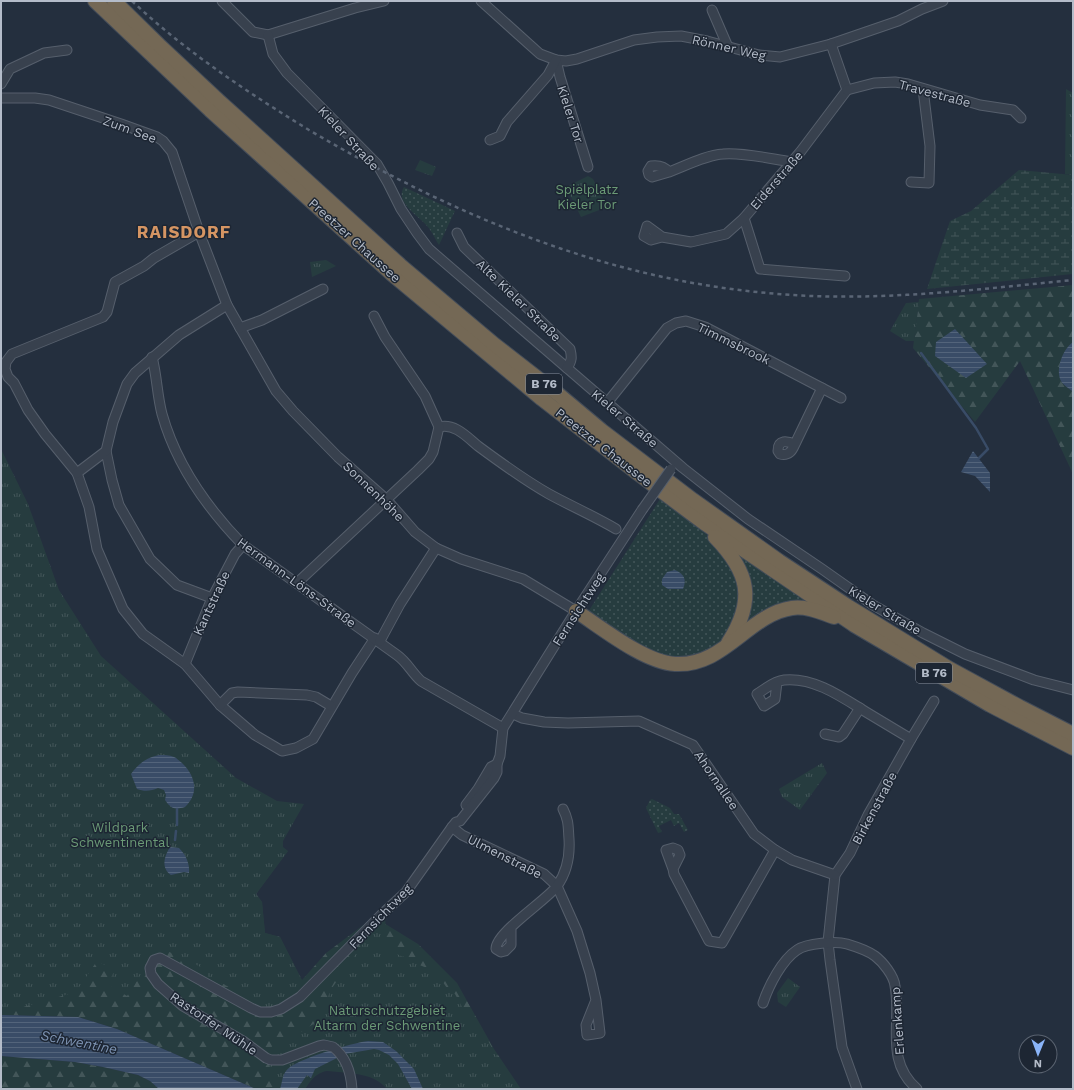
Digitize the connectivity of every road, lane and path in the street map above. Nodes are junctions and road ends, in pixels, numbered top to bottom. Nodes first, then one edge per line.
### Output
1 (95, 1) edge
2 (114, 1) edge
3 (222, 1) edge
4 (384, 1) edge
5 (481, 1) edge
6 (943, 1) edge
7 (362, 3) edge
8 (712, 10) dead end
9 (268, 35) junction
10 (830, 44) junction
11 (728, 47) junction
12 (67, 50) dead end
13 (556, 60) junction
14 (1, 84) edge
15 (923, 88) junction
16 (847, 90) junction
17 (1, 98) edge
18 (1021, 118) dead end
19 (490, 140) dead end
20 (792, 162) junction
21 (588, 167) dead end
22 (669, 172) dead end
23 (911, 182) dead end
24 (744, 218) junction
25 (199, 232) junction
26 (457, 233) dead end
27 (662, 237) dead end
28 (845, 276) dead end
29 (323, 289) dead end
30 (227, 306) junction
31 (374, 316) dead end
32 (240, 328) junction
33 (152, 357) junction
34 (567, 368) junction
35 (822, 388) junction
36 (841, 398) dead end
37 (607, 403) junction
38 (439, 427) junction
39 (795, 444) dead end
40 (106, 451) junction
41 (674, 465) junction
42 (77, 473) junction
43 (387, 500) junction
44 (704, 523) junction
45 (616, 529) dead end
46 (242, 545) junction
47 (436, 548) junction
48 (297, 583) junction
49 (212, 598) junction
50 (576, 611) junction
51 (854, 625) junction
52 (378, 640) junction
53 (725, 647) junction
54 (185, 664) junction
55 (777, 682) dead end
56 (1073, 690) edge
57 (934, 701) dead end
58 (220, 705) junction
59 (332, 706) junction
60 (860, 708) junction
61 (513, 714) junction
62 (503, 728) junction
63 (825, 734) dead end
64 (1073, 734) edge
65 (911, 739) junction
66 (1073, 748) edge
67 (562, 809) dead end
68 (454, 825) junction
69 (775, 850) junction
70 (673, 869) dead end
71 (835, 875) junction
72 (557, 886) junction
73 (511, 927) dead end
74 (828, 942) junction
75 (346, 951) joint
76 (596, 1000) dead end
77 (763, 1003) dead end
78 (352, 1089) edge
79 (857, 1089) edge
80 (917, 1089) edge

1 - 44 highway, Preetzer Chaussee / B 76
2 - 64 highway, Preetzer Chaussee / B 76
3 - 9 street
4 - 7 street
5 - 13 street, Rönner Weg
6 - 10 street, Rönner Weg
7 - 9 street
8 - 11 street
9 - 34 street, Kieler Straße
10 - 11 street, Rönner Weg
10 - 16 street
11 - 13 street, Rönner Weg
12 - 14 street
13 - 19 street
13 - 21 street, Kieler Tor
15 - 16 street, Travestraße
15 - 18 street, Travestraße
15 - 23 street
16 - 20 street, Eiderstraße
17 - 25 street, Zum See
20 - 22 street
20 - 24 street, Eiderstraße
24 - 27 street
24 - 28 street, Eiderstraße
25 - 30 street, Zum See
25 - 42 street
26 - 34 street, Alte Kieler Straße
29 - 32 street
30 - 32 street, Sonnenhöhe
30 - 33 street
31 - 38 street
32 - 43 street, Sonnenhöhe
33 - 40 street
33 - 46 street, Hermann-Löns-Straße
34 - 37 street, Kieler Straße
35 - 36 street, Timmsbrook
35 - 37 street, Timmsbrook
35 - 39 street
37 - 41 street, Kieler Straße
38 - 43 street
38 - 45 street
40 - 42 street
40 - 49 street
41 - 50 street, Fernsichtweg, bridge
41 - 56 street, Kieler Straße
42 - 54 street
43 - 47 street, Sonnenhöhe
43 - 48 street
44 - 51 highway, Preetzer Chaussee / B 76
44 - 53 highway, B 76
46 - 48 street, Hermann-Löns-Straße
46 - 49 street, Kantstraße
47 - 50 street, Sonnenhöhe
47 - 52 street
48 - 52 street, Hermann-Löns-Straße
49 - 54 street, Kantstraße
50 - 53 highway, B 76
50 - 61 street, Fernsichtweg
51 - 53 highway, B 76
51 - 66 highway, Preetzer Chaussee / B 76
52 - 59 street
52 - 62 street, Hermann-Löns-Straße
54 - 58 street
55 - 60 street
57 - 65 street, Birkenstraße
58 - 59 street
58 - 59 street
60 - 63 street
60 - 65 street
61 - 62 street, Fernsichtweg
61 - 69 street, Ahornallee
62 - 68 street, Fernsichtweg
65 - 71 street, Birkenstraße
67 - 72 street
68 - 72 street, Ulmenstraße
68 - 75 street, Fernsichtweg
69 - 70 street
69 - 71 street, Ahornallee
71 - 74 street
72 - 73 street
72 - 76 street, Ulmenstraße
74 - 77 street, Erlenkamp
74 - 79 street
74 - 80 street, Erlenkamp
75 - 78 street, Rastorfer Mühle

